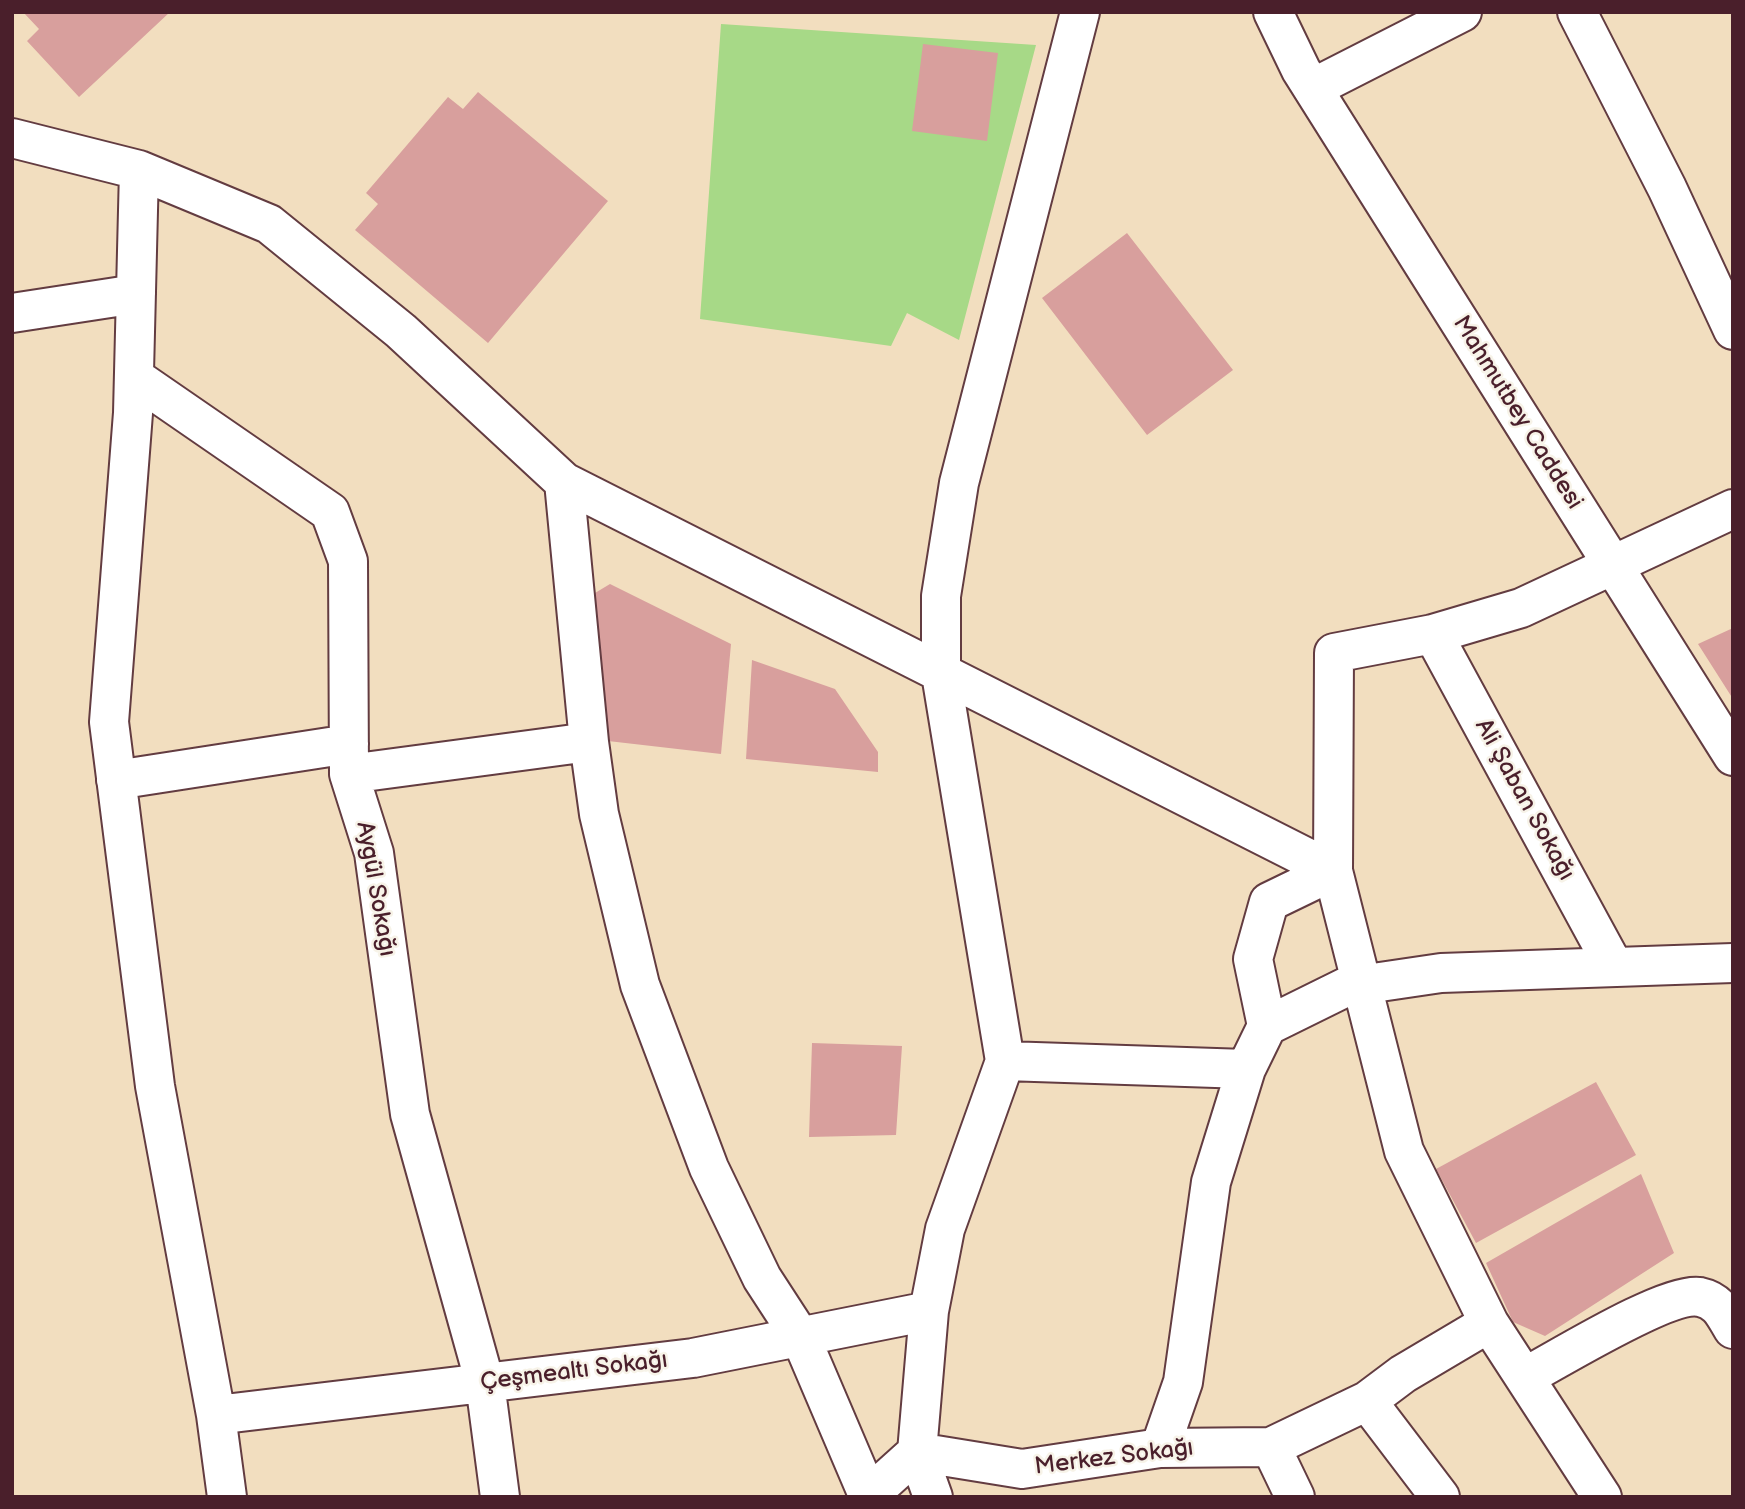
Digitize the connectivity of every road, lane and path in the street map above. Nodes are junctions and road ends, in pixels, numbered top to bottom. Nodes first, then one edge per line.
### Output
1 (1080, 12) edge
2 (1245, 12) edge
3 (1273, 12) edge
4 (1462, 12) edge
5 (1577, 12) edge
6 (1307, 79) junction
7 (15, 134) edge
8 (139, 170) junction
9 (136, 294) junction
10 (12, 313) edge
11 (1733, 330) edge
12 (134, 377) junction
13 (564, 482) junction
14 (1733, 509) edge
15 (1613, 565) junction
16 (1433, 634) junction
17 (941, 674) junction
18 (589, 742) junction
19 (1733, 756) edge
20 (349, 759) junction
21 (116, 780) junction
22 (1333, 871) junction
23 (1733, 963) edge
24 (1614, 967) junction
25 (1360, 985) junction
26 (1266, 1026) junction
27 (1005, 1061) junction
28 (1246, 1069) junction
29 (929, 1311) junction
30 (1489, 1323) junction
31 (1733, 1329) edge
32 (801, 1338) junction
33 (1525, 1377) junction
34 (485, 1383) junction
35 (1367, 1401) junction
36 (216, 1415) junction
37 (1271, 1447) junction
38 (1160, 1448) junction
39 (917, 1452) junction
40 (1024, 1483) edge
41 (868, 1496) edge
42 (227, 1497) edge
43 (499, 1497) edge
44 (933, 1497) edge
45 (1295, 1497) edge
46 (1440, 1497) edge
47 (1602, 1497) edge

1 - 17 street
2 - 6 street, Mahmutbey Caddesi
3 - 6 street, Mahmutbey Caddesi
4 - 6 street
5 - 11 street
6 - 15 street, Mahmutbey Caddesi
7 - 8 street
8 - 9 street
8 - 13 street
9 - 10 street
9 - 12 street
12 - 20 street, Aygül Sokağı
12 - 21 street
13 - 17 street
13 - 18 street
14 - 15 street
15 - 16 street
15 - 19 street, Mahmutbey Caddesi
16 - 22 street
16 - 24 street, Ali Şaban Sokağı
17 - 22 street
17 - 27 street
18 - 20 street
18 - 32 street
20 - 21 street
20 - 34 street, Aygül Sokağı
21 - 36 street
22 - 25 street
22 - 26 street
23 - 24 street
24 - 25 street
25 - 26 street
25 - 30 street
26 - 28 street
27 - 28 street
27 - 29 street
28 - 38 street
29 - 32 street, Çeşmealtı Sokağı
29 - 39 street
30 - 33 street
30 - 35 street, Merkez Sokağı
31 - 33 street
32 - 34 street, Çeşmealtı Sokağı
32 - 41 street
33 - 47 street
34 - 36 street, Çeşmealtı Sokağı
34 - 43 street, Aygül Sokağı
35 - 37 street, Merkez Sokağı
35 - 46 street
36 - 42 street
37 - 38 street, Merkez Sokağı
37 - 45 street
38 - 40 street, Merkez Sokağı
39 - 40 street, Merkez Sokağı
39 - 41 street
39 - 44 street

